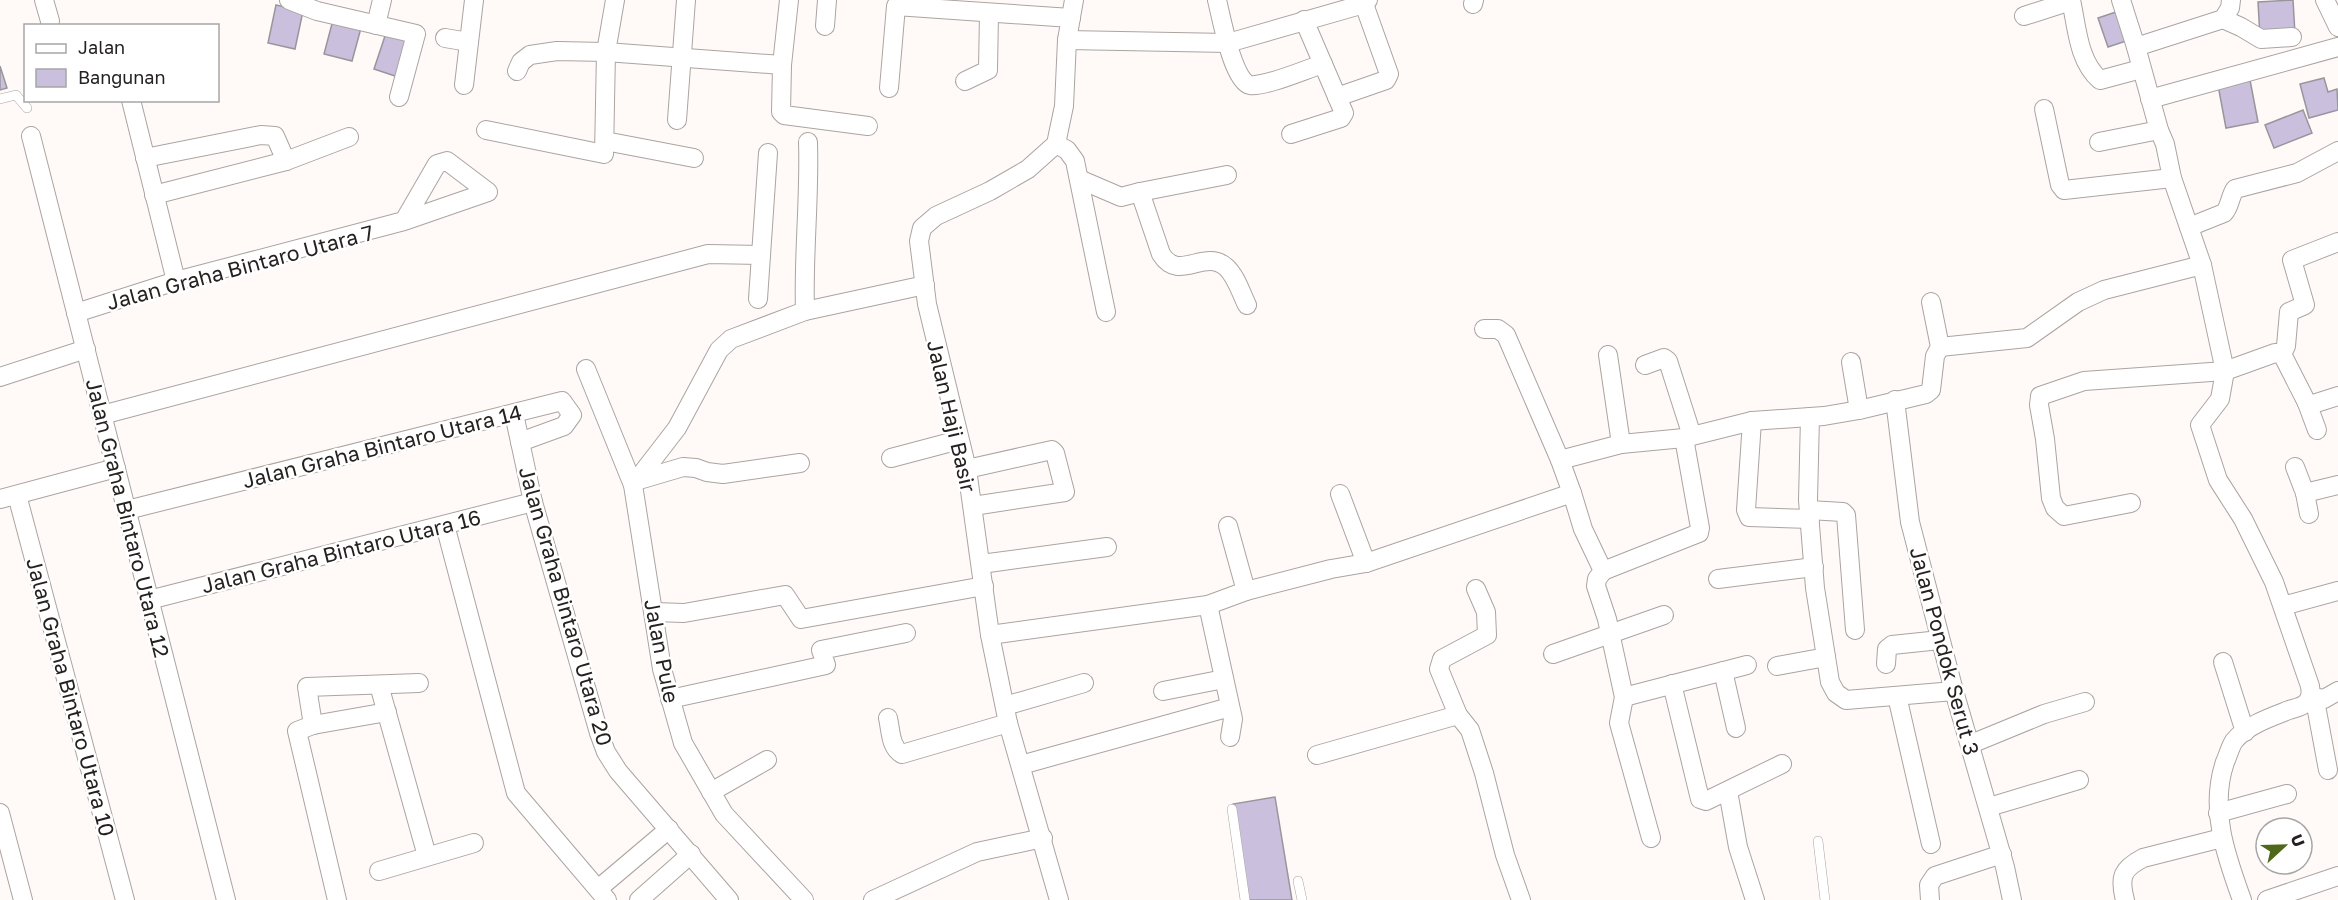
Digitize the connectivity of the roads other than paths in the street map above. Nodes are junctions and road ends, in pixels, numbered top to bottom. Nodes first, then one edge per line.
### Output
1 (44, 0) edge
2 (289, 0) edge
3 (382, 0) edge
4 (474, 0) edge
5 (615, 0) edge
6 (686, 0) edge
7 (789, 0) edge
8 (827, 0) edge
9 (1216, 0) edge
10 (2071, 0) edge
11 (2121, 0) edge
12 (2231, 0) edge
13 (2325, 0) edge
14 (1366, 2) edge
15 (896, 3) edge
16 (1330, 7) edge
17 (1073, 9) edge
18 (989, 13) junction
19 (2024, 16) dead end
20 (1305, 20) junction
21 (2223, 20) junction
22 (50, 21) dead end
23 (376, 25) junction
24 (825, 26) dead end
25 (2338, 27) edge
26 (445, 38) dead end
27 (2292, 38) dead end
28 (1067, 40) junction
29 (469, 42) junction
30 (1228, 43) junction
31 (2136, 47) junction
32 (2338, 47) edge
33 (606, 52) junction
34 (681, 57) junction
35 (1323, 64) junction
36 (782, 65) junction
37 (2141, 69) junction
38 (517, 71) dead end
39 (965, 81) dead end
40 (464, 86) dead end
41 (889, 88) dead end
42 (399, 97) dead end
43 (1337, 97) junction
44 (0, 99) edge
45 (2150, 99) junction
46 (131, 102) edge
47 (27, 108) dead end
48 (2044, 109) dead end
49 (677, 120) dead end
50 (868, 126) dead end
51 (486, 130) dead end
52 (2159, 130) junction
53 (1291, 134) dead end
54 (31, 136) dead end
55 (349, 137) dead end
56 (605, 141) junction
57 (808, 142) dead end
58 (2099, 142) dead end
59 (1056, 144) junction
60 (2338, 151) edge
61 (768, 153) dead end
62 (145, 158) junction
63 (694, 158) dead end
64 (286, 161) junction
65 (1227, 175) dead end
66 (2172, 178) junction
67 (1079, 179) junction
68 (1140, 192) junction
69 (154, 195) junction
70 (404, 221) dead end
71 (2189, 226) junction
72 (2338, 243) edge
73 (760, 255) junction
74 (2202, 265) junction
75 (176, 281) junction
76 (925, 285) junction
77 (758, 299) dead end
78 (1931, 302) dead end
79 (1247, 305) dead end
80 (805, 312) junction
81 (1106, 312) dead end
82 (76, 313) junction
83 (1484, 329) dead end
84 (1940, 347) junction
85 (86, 349) junction
86 (2282, 354) junction
87 (1608, 355) dead end
88 (1851, 362) dead end
89 (1645, 365) dead end
90 (586, 369) dead end
91 (2226, 371) junction
92 (0, 377) edge
93 (2338, 396) edge
94 (1895, 400) junction
95 (2307, 403) junction
96 (1859, 410) junction
97 (514, 414) junction
98 (102, 415) junction
99 (1810, 417) junction
100 (1752, 422) junction
101 (2317, 430) dead end
102 (1688, 436) junction
103 (959, 440) junction
104 (520, 442) junction
105 (1621, 444) junction
106 (891, 458) dead end
107 (1560, 460) junction
108 (800, 464) dead end
109 (2295, 467) dead end
110 (116, 468) junction
111 (967, 469) junction
112 (636, 483) junction
113 (2338, 485) edge
114 (1572, 493) junction
115 (2305, 493) junction
116 (1340, 494) dead end
117 (9, 497) edge
118 (533, 502) junction
119 (2131, 503) dead end
120 (973, 506) junction
121 (127, 510) junction
122 (2309, 514) dead end
123 (1809, 515) junction
124 (445, 525) junction
125 (1228, 526) dead end
126 (1107, 547) dead end
127 (1366, 563) junction
128 (981, 564) junction
129 (1814, 567) junction
130 (1603, 571) junction
131 (1718, 579) dead end
132 (984, 586) junction
133 (1476, 589) dead end
134 (1246, 591) junction
135 (2338, 591) edge
136 (149, 600) junction
137 (1208, 605) junction
138 (2283, 606) junction
139 (654, 612) junction
140 (1664, 615) dead end
141 (1855, 630) dead end
142 (906, 633) dead end
143 (990, 635) junction
144 (1611, 635) junction
145 (1940, 640) junction
146 (1553, 654) dead end
147 (1826, 657) junction
148 (2223, 662) dead end
149 (1747, 664) dead end
150 (1886, 664) dead end
151 (1777, 666) dead end
152 (1724, 671) junction
153 (1224, 679) junction
154 (419, 683) dead end
155 (1084, 683) dead end
156 (1672, 684) junction
157 (379, 685) junction
158 (1954, 691) junction
159 (2338, 691) edge
160 (1163, 692) dead end
161 (1897, 696) junction
162 (1624, 697) junction
163 (2311, 697) junction
164 (670, 699) junction
165 (2085, 702) dead end
166 (1230, 707) junction
167 (387, 712) junction
168 (1007, 714) junction
169 (1458, 715) junction
170 (888, 718) dead end
171 (313, 725) junction
172 (1736, 728) dead end
173 (2245, 732) junction
174 (1230, 737) dead end
175 (1971, 744) junction
176 (1317, 755) dead end
177 (767, 760) dead end
178 (1782, 764) dead end
179 (1021, 765) junction
180 (2328, 770) dead end
181 (2079, 780) dead end
182 (1728, 791) junction
183 (711, 792) junction
184 (2287, 794) dead end
185 (1989, 807) junction
186 (1232, 809) dead end
187 (0, 813) edge
188 (2218, 813) junction
189 (669, 829) junction
190 (1043, 838) junction
191 (1651, 838) dead end
192 (2222, 838) junction
193 (1818, 841) dead end
194 (474, 843) dead end
195 (1931, 844) dead end
196 (691, 854) junction
197 (2002, 854) junction
198 (427, 856) junction
199 (379, 871) dead end
200 (2338, 876) edge
201 (1298, 881) dead end
202 (603, 894) edge
203 (23, 900) edge
204 (125, 900) edge
205 (226, 900) edge
206 (337, 900) edge
207 (639, 900) edge
208 (729, 900) edge
209 (804, 900) edge
210 (873, 900) edge
211 (1059, 900) edge
212 (1245, 900) edge
213 (1302, 900) edge
214 (1521, 900) edge
215 (1755, 900) edge
216 (1825, 900) edge
217 (1929, 900) edge
218 (2012, 900) edge
219 (2125, 900) edge
220 (2242, 900) edge
221 (2267, 900) edge

1 - 22 street
2 - 23 street
3 - 23 street
4 - 29 street
5 - 33 street
6 - 34 street
7 - 36 street
8 - 24 street
9 - 30 street
10 - 19 street
10 - 37 street
11 - 31 street
12 - 21 street
13 - 25 street
14 - 16 street
14 - 43 street
15 - 18 street
15 - 41 street
16 - 20 street
17 - 18 street
17 - 28 street
18 - 39 street
20 - 30 street
20 - 35 street
21 - 27 street
21 - 31 street
23 - 42 street
26 - 29 street
28 - 30 street
28 - 59 street
29 - 40 street
30 - 35 street
31 - 37 street
32 - 45 street
33 - 34 street
33 - 38 street
33 - 56 street
34 - 36 street
34 - 49 street
35 - 43 street
36 - 50 street
37 - 45 street
43 - 53 street
44 - 47 lane
45 - 52 street
46 - 62 street
48 - 66 street
51 - 56 street
52 - 58 street
52 - 66 street
54 - 82 street, Jalan Graha Bintaro Utara 12
55 - 64 street
56 - 63 street
57 - 80 street
59 - 67 street
59 - 76 street, Jalan Haji Basir
60 - 71 street
61 - 73 street
62 - 64 street
62 - 69 street
64 - 69 street
65 - 68 street
66 - 71 street
67 - 68 street
67 - 81 street
68 - 79 street
69 - 75 street
70 - 75 street, Jalan Graha Bintaro Utara 7
71 - 74 street
72 - 86 street
73 - 77 street
73 - 98 street
74 - 84 street
74 - 91 street
75 - 82 street, Jalan Graha Bintaro Utara 7
76 - 80 street
76 - 103 street, Jalan Haji Basir
78 - 84 street
80 - 112 street
82 - 85 street, Jalan Graha Bintaro Utara 12
83 - 107 street
84 - 94 street
85 - 92 street
85 - 98 street, Jalan Graha Bintaro Utara 12
86 - 91 street
86 - 95 street
87 - 105 street
88 - 96 street
89 - 102 street
90 - 112 street, Jalan Pule
91 - 119 street
91 - 138 street
93 - 95 street
94 - 96 street
94 - 145 street, Jalan Pondok Serut 3
95 - 101 street
96 - 99 street
97 - 104 street, Jalan Graha Bintaro Utara 20
97 - 104 street, Jalan Graha Bintaro Utara 14
97 - 121 street, Jalan Graha Bintaro Utara 14
98 - 110 street, Jalan Graha Bintaro Utara 12
99 - 100 street
99 - 123 street
100 - 102 street
100 - 123 street
102 - 105 street
102 - 130 street
103 - 106 street
103 - 111 street, Jalan Haji Basir
104 - 118 street, Jalan Graha Bintaro Utara 20
105 - 107 street
107 - 114 street
108 - 112 street
109 - 115 street
110 - 117 street
110 - 121 street, Jalan Graha Bintaro Utara 12
111 - 120 street, Jalan Haji Basir
111 - 120 street
112 - 139 street, Jalan Pule
113 - 115 street
114 - 127 street
114 - 130 street
115 - 122 street
116 - 127 street
117 - 204 street, Jalan Graha Bintaro Utara 10
118 - 124 street, Jalan Graha Bintaro Utara 16
118 - 189 street, Jalan Graha Bintaro Utara 20
120 - 128 street, Jalan Haji Basir
121 - 136 street, Jalan Graha Bintaro Utara 12
123 - 129 street
123 - 141 street
124 - 136 street, Jalan Graha Bintaro Utara 16
124 - 202 street
125 - 134 street
126 - 128 street
127 - 134 street
128 - 132 street, Jalan Haji Basir
129 - 131 street
129 - 147 street
130 - 144 street
132 - 139 street
132 - 143 street, Jalan Haji Basir
133 - 169 street
134 - 137 street
135 - 138 street
136 - 205 street, Jalan Graha Bintaro Utara 12
137 - 143 street
137 - 153 street
138 - 163 street
139 - 164 street, Jalan Pule
140 - 144 street
142 - 164 street
143 - 168 street, Jalan Haji Basir
144 - 146 street
144 - 162 street
145 - 150 street
145 - 158 street, Jalan Pondok Serut 3
147 - 151 street
147 - 161 street
148 - 173 street
149 - 152 street
152 - 156 street
152 - 172 street
153 - 160 street
153 - 166 street
154 - 157 street
155 - 168 street
156 - 162 street
156 - 182 street
157 - 167 street
157 - 171 street
158 - 161 street
158 - 175 street, Jalan Pondok Serut 3
159 - 163 street
161 - 195 street
162 - 191 street
163 - 173 street
163 - 180 street
164 - 183 street, Jalan Pule
165 - 175 street
166 - 174 street
166 - 179 street
167 - 171 street
167 - 198 street
168 - 170 street
168 - 179 street, Jalan Haji Basir
169 - 176 street
169 - 214 street
171 - 206 street
173 - 188 street
175 - 185 street, Jalan Pondok Serut 3
177 - 183 street
178 - 182 street
179 - 190 street, Jalan Haji Basir
181 - 185 street
182 - 215 street
183 - 209 street, Jalan Pule
184 - 188 street
185 - 197 street, Jalan Pondok Serut 3
186 - 212 lane
187 - 203 street
188 - 192 street
189 - 196 street, Jalan Graha Bintaro Utara 20
189 - 202 street
190 - 210 street
190 - 211 street, Jalan Haji Basir
192 - 219 street
192 - 220 street
193 - 216 lane
194 - 198 street
196 - 207 street
196 - 208 street, Jalan Graha Bintaro Utara 20
197 - 217 street
197 - 218 street, Jalan Pondok Serut 3
198 - 199 street
200 - 221 street
201 - 213 lane

